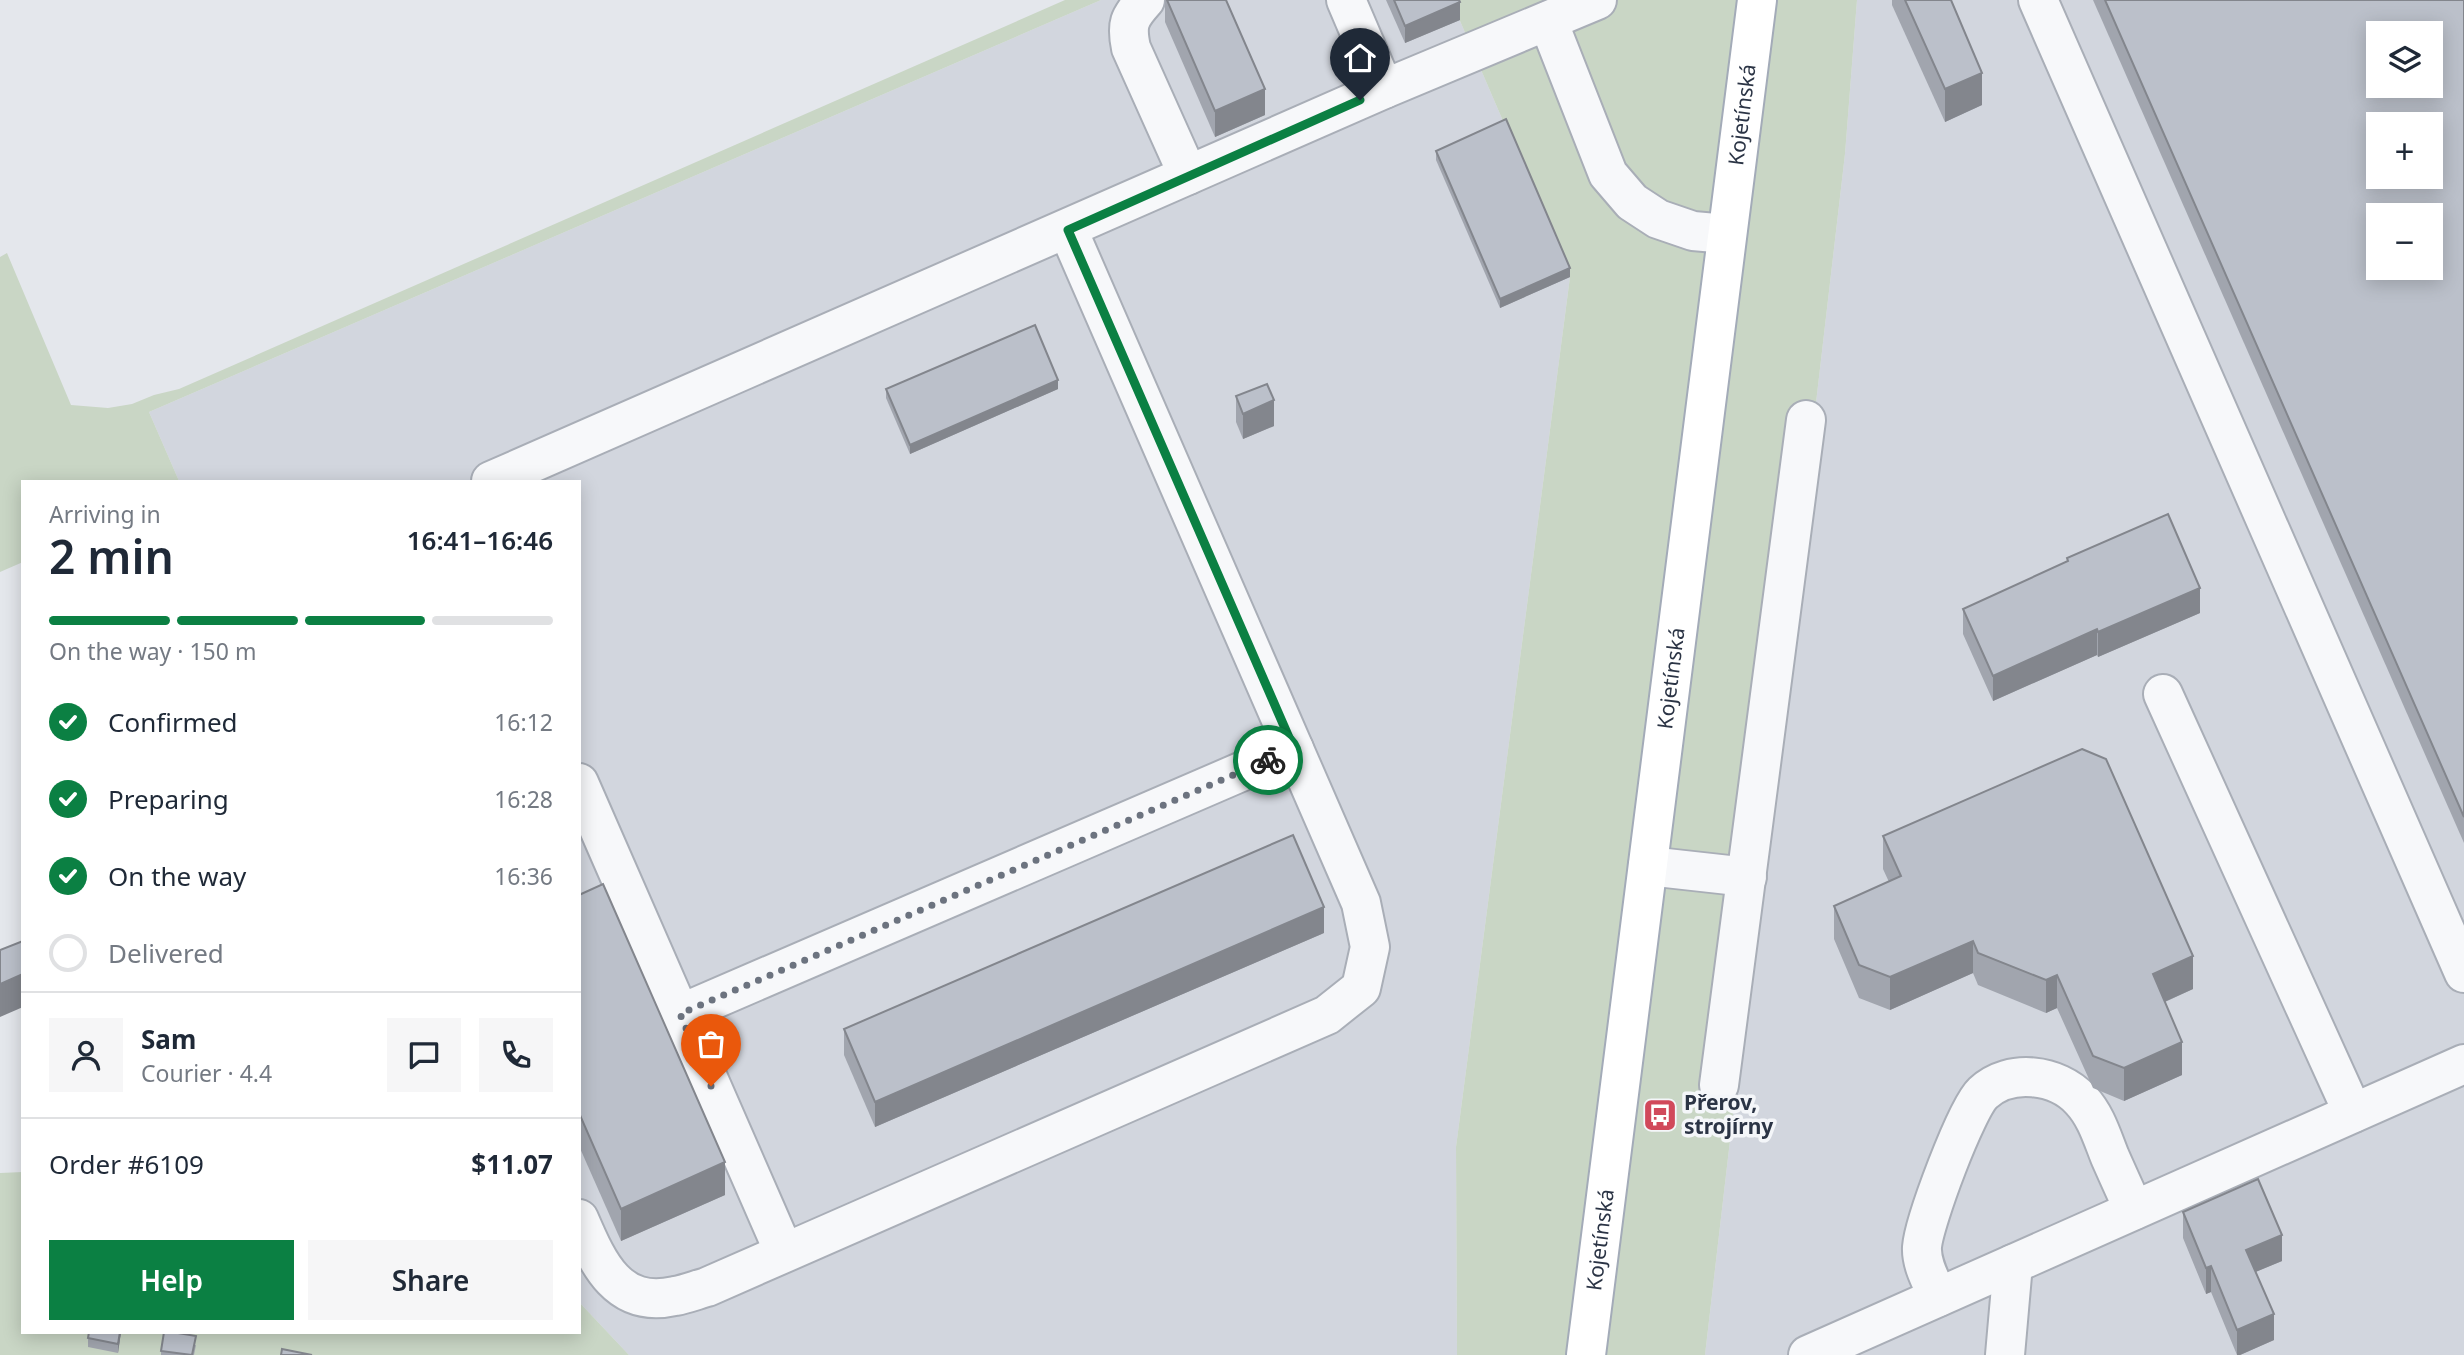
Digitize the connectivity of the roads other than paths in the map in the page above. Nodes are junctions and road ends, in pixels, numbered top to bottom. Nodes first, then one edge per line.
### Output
1 (1145, 0) edge
2 (1346, 0) edge
3 (1597, 0) edge
4 (1756, 0) edge
5 (2038, 0) edge
6 (1548, 21) junction
7 (1384, 89) junction
8 (1188, 175) junction
9 (1068, 230) junction
10 (1727, 234) junction
11 (1806, 420) dead end
12 (493, 480) edge
13 (2163, 694) dead end
14 (1294, 749) junction
15 (581, 788) edge
16 (1648, 866) junction
17 (1747, 877) junction
18 (2464, 973) edge
19 (680, 1014) junction
20 (2464, 1064) edge
21 (1719, 1085) dead end
22 (2353, 1114) junction
23 (2134, 1210) junction
24 (581, 1223) edge
25 (784, 1252) junction
26 (2013, 1264) junction
27 (1938, 1297) junction
28 (1586, 1355) edge
29 (1808, 1355) edge
30 (2005, 1355) edge

1 - 8 lane
2 - 7 lane
3 - 6 lane
4 - 10 main road, Kojetínská
5 - 18 lane
6 - 7 lane
6 - 10 lane
7 - 8 lane
8 - 9 lane
9 - 12 lane
9 - 14 lane
10 - 16 main road, Kojetínská
11 - 17 lane
13 - 22 lane
14 - 19 lane
14 - 25 lane
15 - 19 lane
16 - 17 lane
16 - 28 main road, Kojetínská
17 - 21 lane
19 - 25 lane
20 - 22 lane
22 - 23 lane
23 - 26 lane
23 - 27 lane
24 - 25 lane
26 - 27 lane
26 - 30 lane
27 - 29 lane

